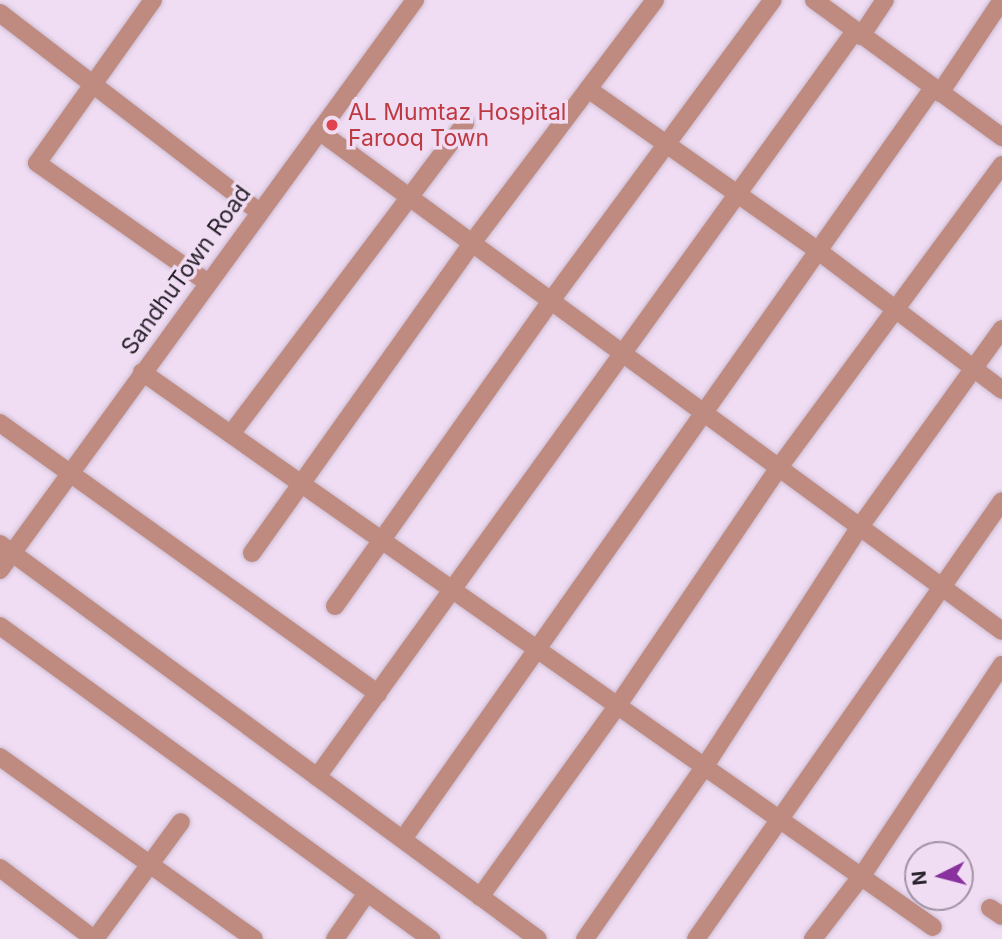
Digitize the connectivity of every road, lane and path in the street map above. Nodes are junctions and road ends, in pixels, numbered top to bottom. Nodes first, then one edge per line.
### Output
1 (5, 0) edge
2 (153, 0) edge
3 (415, 0) edge
4 (654, 0) edge
5 (773, 0) edge
6 (814, 0) edge
7 (885, 0) edge
8 (1002, 0) edge
9 (0, 6) edge
10 (0, 13) edge
11 (858, 33) junction
12 (93, 85) junction
13 (588, 89) junction
14 (936, 90) junction
15 (465, 123) dead end
16 (319, 131) junction
17 (1002, 137) edge
18 (667, 143) junction
19 (1002, 165) edge
20 (737, 194) junction
21 (409, 198) junction
22 (258, 211) junction
23 (471, 243) junction
24 (817, 250) junction
25 (207, 282) junction
26 (553, 298) junction
27 (895, 310) junction
28 (1002, 329) edge
29 (624, 352) junction
30 (973, 369) junction
31 (142, 372) junction
32 (1002, 390) edge
33 (703, 410) junction
34 (0, 423) edge
35 (231, 434) junction
36 (780, 466) junction
37 (70, 473) junction
38 (303, 484) junction
39 (1002, 502) edge
40 (859, 528) junction
41 (381, 539) junction
42 (6, 549) edge
43 (252, 553) dead end
44 (0, 570) edge
45 (942, 587) junction
46 (454, 590) junction
47 (335, 606) dead end
48 (0, 626) edge
49 (1002, 631) edge
50 (536, 648) junction
51 (1002, 665) edge
52 (378, 694) junction
53 (618, 705) junction
54 (0, 757) edge
55 (705, 766) junction
56 (317, 777) junction
57 (780, 818) junction
58 (181, 822) dead end
59 (403, 839) junction
60 (150, 864) junction
61 (0, 868) edge
62 (863, 874) junction
63 (367, 893) junction
64 (480, 897) junction
65 (933, 927) dead end
66 (94, 939) edge
67 (254, 939) edge
68 (335, 939) edge
69 (431, 939) edge
70 (538, 939) edge
71 (584, 939) edge
72 (695, 939) edge
73 (813, 939) edge

1 - 9 street
2 - 12 street
3 - 16 street, SandhuTown Road
4 - 13 street
5 - 18 street
6 - 11 street
7 - 11 street
8 - 14 street
10 - 12 street
11 - 14 street
11 - 20 street
12 - 22 street
12 - 25 street
13 - 18 street
13 - 23 street
14 - 17 street
14 - 24 street
15 - 21 street
16 - 21 street
16 - 22 street, SandhuTown Road
18 - 20 street
18 - 26 street
19 - 27 street
20 - 24 street
20 - 29 street
21 - 23 street
21 - 35 street
22 - 25 street, SandhuTown Road
23 - 26 street
23 - 38 street
24 - 27 street
24 - 33 street
25 - 31 street, SandhuTown Road
26 - 29 street
26 - 41 street
27 - 30 street
27 - 36 street
28 - 30 street
29 - 33 street
29 - 46 street
30 - 32 street
30 - 40 street
31 - 35 street
31 - 37 street, SandhuTown Road
33 - 36 street
33 - 50 street
34 - 37 street
35 - 38 street
36 - 40 street
36 - 53 street
37 - 42 street, SandhuTown Road
37 - 52 street
38 - 41 street
38 - 43 street
39 - 45 street
40 - 45 street
40 - 55 street
41 - 46 street
41 - 47 street
42 - 44 street, SandhuTown Road
42 - 56 street
45 - 49 street
45 - 57 street
46 - 50 street
46 - 52 street
48 - 63 street
50 - 53 street
50 - 59 street
51 - 62 street
52 - 56 street
53 - 55 street
53 - 64 street
54 - 60 street
55 - 57 street
55 - 71 street
56 - 59 street
57 - 62 street
57 - 72 street
58 - 60 street
59 - 64 street
60 - 66 street
60 - 67 street
61 - 66 street
62 - 65 street
62 - 73 street
63 - 68 street
63 - 69 street
64 - 70 street

